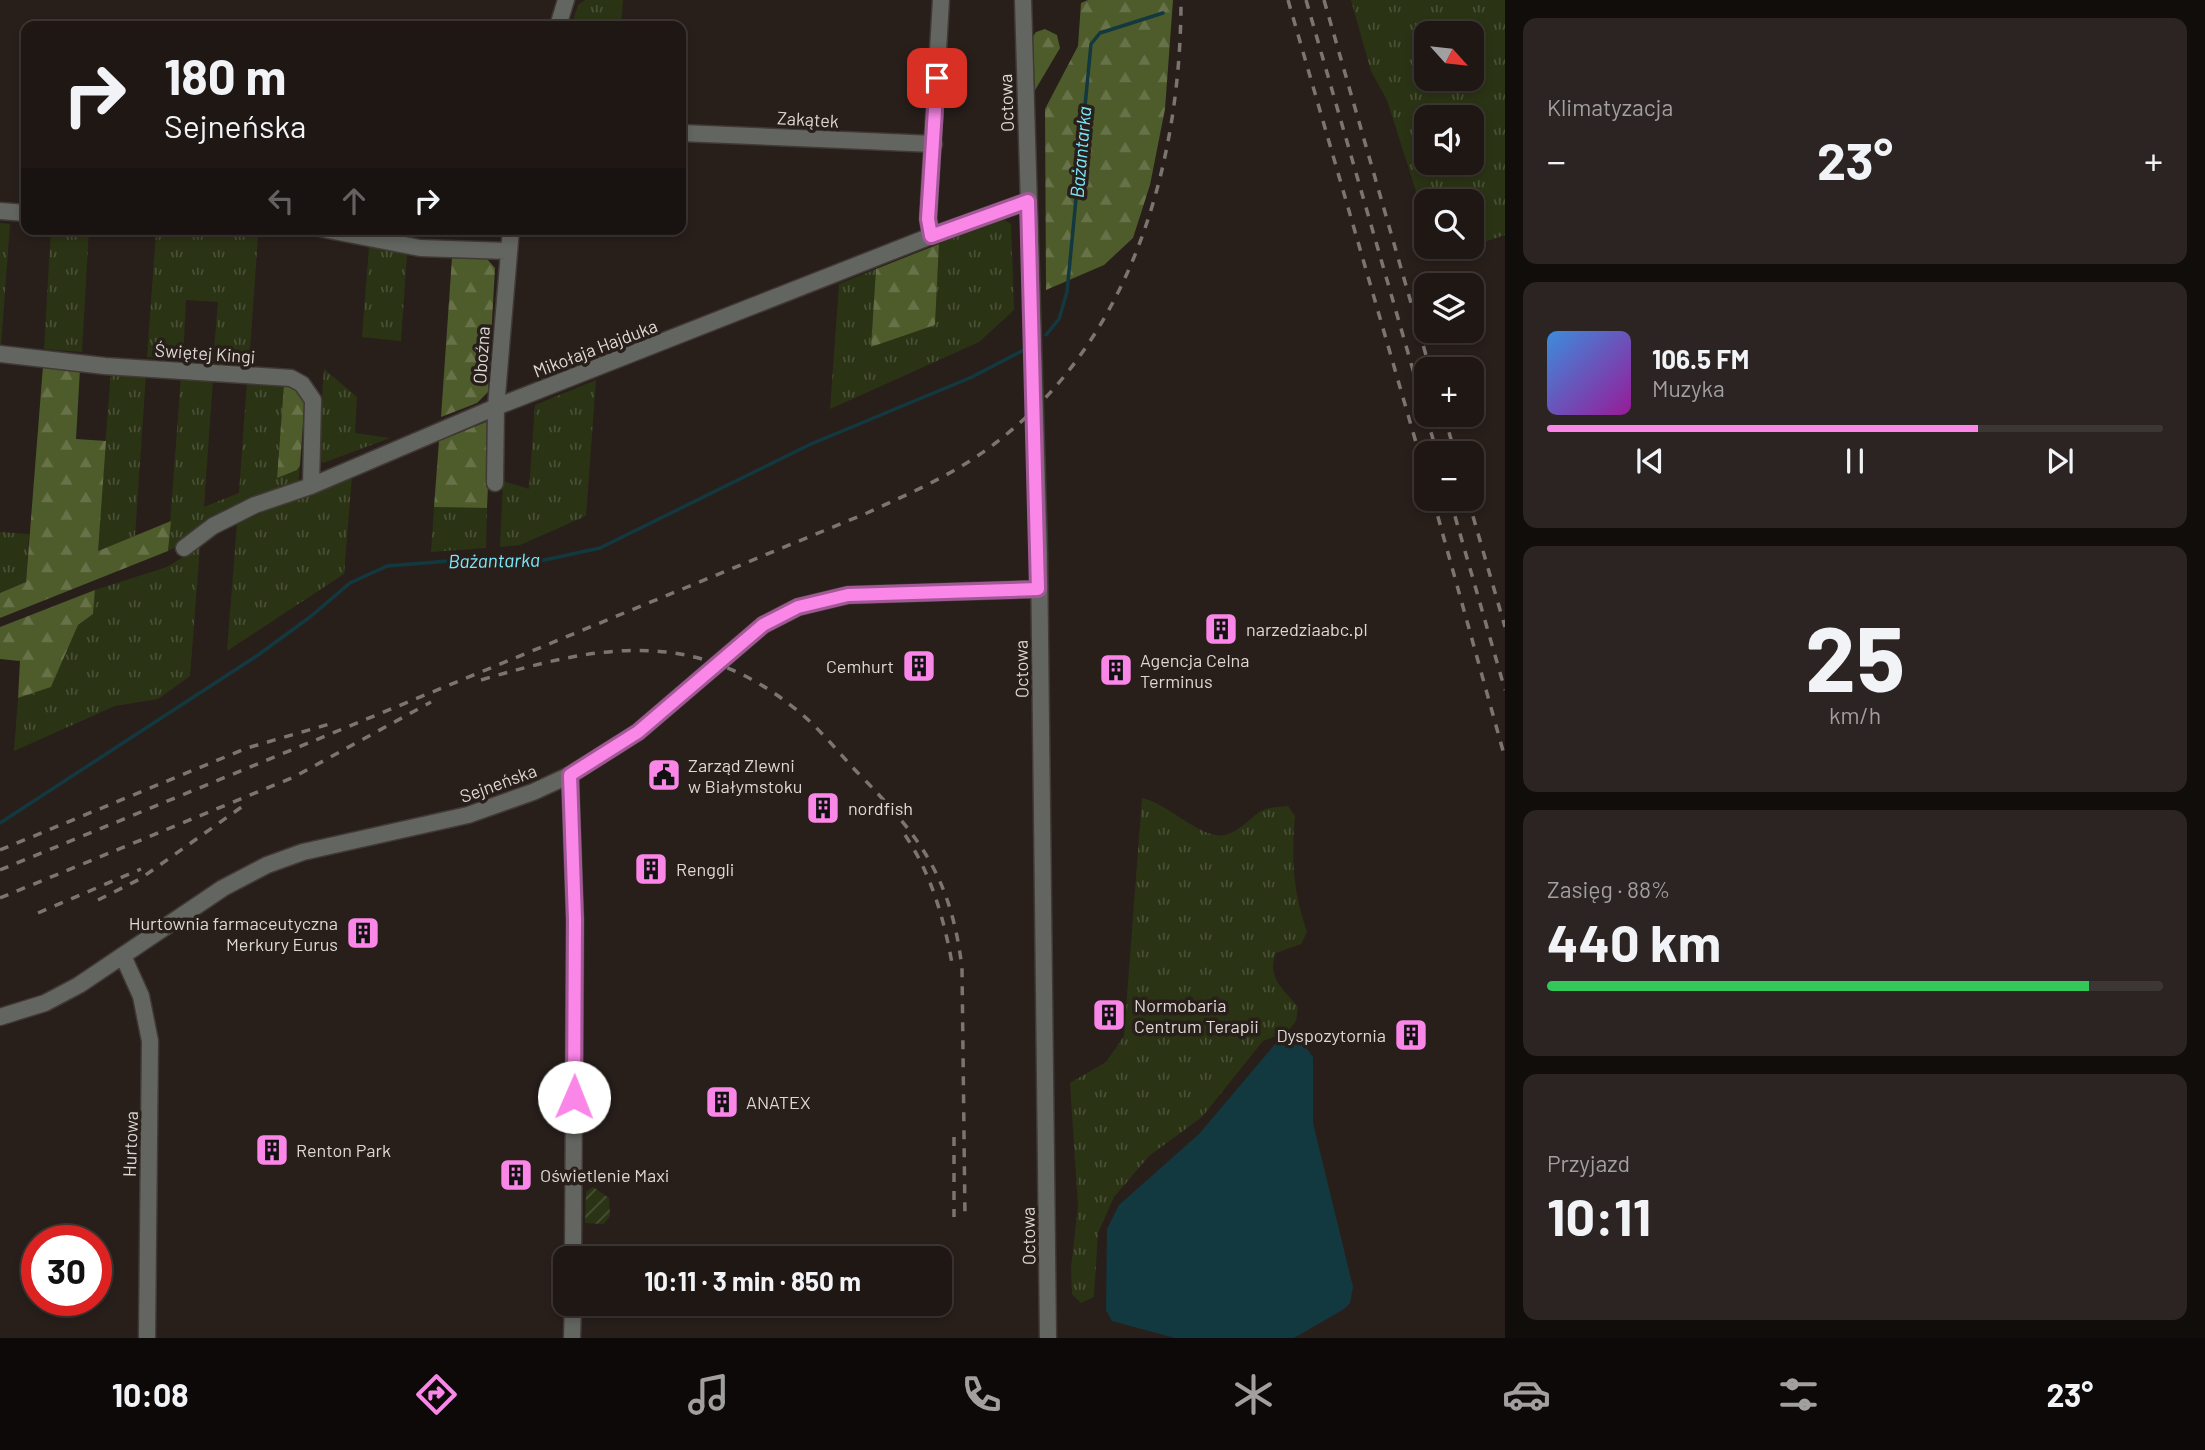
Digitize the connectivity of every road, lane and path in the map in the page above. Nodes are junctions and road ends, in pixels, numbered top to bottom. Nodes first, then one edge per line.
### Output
1 (566, 0) edge
2 (942, 0) edge
3 (1023, 0) edge
4 (560, 21) edge
5 (686, 133) edge
6 (934, 144) junction
7 (1028, 201) junction
8 (0, 211) edge
9 (21, 213) edge
10 (354, 235) edge
11 (510, 235) edge
12 (931, 236) junction
13 (508, 251) junction
14 (0, 354) edge
15 (496, 407) junction
16 (495, 483) dead end
17 (311, 486) junction
18 (184, 548) dead end
19 (1038, 589) junction
20 (570, 775) junction
21 (123, 956) junction
22 (0, 1017) edge
23 (573, 1246) edge
24 (573, 1316) edge
25 (147, 1338) edge
26 (572, 1338) edge
27 (1048, 1338) edge

1 - 4 street
2 - 6 street
3 - 7 street, Octowa
5 - 6 street, Zakątek
6 - 12 street
7 - 12 street, Mikołaja Hajduka
7 - 19 street, Octowa
8 - 9 street
10 - 13 street
11 - 13 street, Oboźna
12 - 15 street, Mikołaja Hajduka
13 - 15 street, Oboźna
14 - 17 street, Świętej Kingi
15 - 16 street, Oboźna
15 - 17 street, Mikołaja Hajduka
17 - 18 street, Mikołaja Hajduka
19 - 20 street, Sejneńska
19 - 27 street, Octowa
20 - 21 street, Sejneńska
20 - 23 street
21 - 22 street, Sejneńska
21 - 25 street, Hurtowa
24 - 26 street

